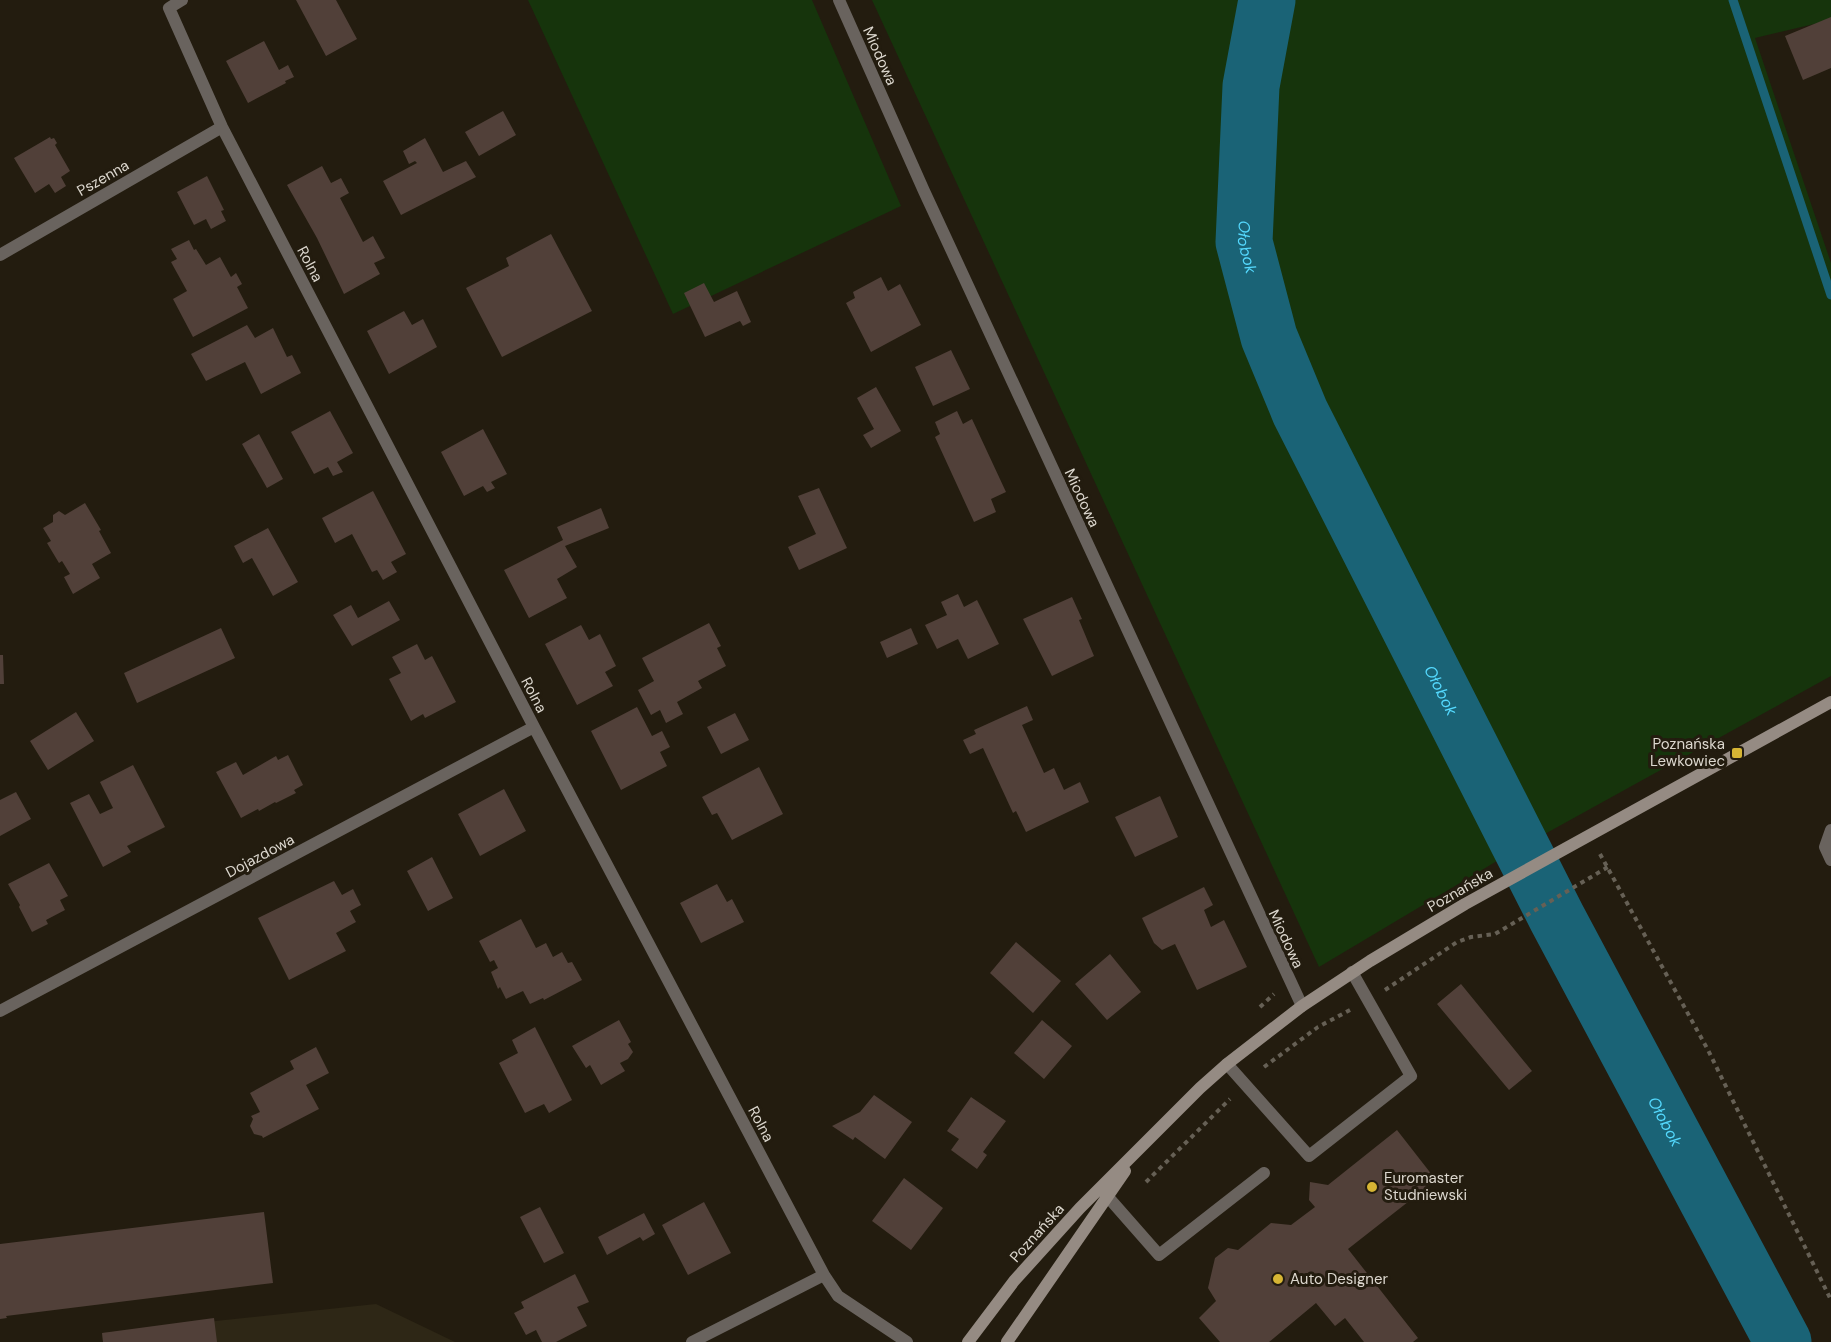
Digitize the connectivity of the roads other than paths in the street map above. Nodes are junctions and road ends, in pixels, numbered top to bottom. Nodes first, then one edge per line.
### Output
1 (182, 0) edge
2 (839, 0) edge
3 (222, 127) junction
4 (0, 255) edge
5 (1831, 702) edge
6 (534, 727) junction
7 (1831, 830) edge
8 (1831, 860) edge
9 (1352, 972) junction
10 (1302, 1006) junction
11 (0, 1011) edge
12 (1227, 1064) junction
13 (1138, 1152) junction
14 (1264, 1173) dead end
15 (1108, 1197) junction
16 (824, 1275) junction
17 (692, 1342) edge
18 (907, 1342) edge
19 (968, 1342) edge
20 (1007, 1342) edge

1 - 3 street, Rolna
2 - 10 street, Miodowa
3 - 4 street, Pszenna
3 - 6 street, Rolna
5 - 9 main road, Poznańska
6 - 11 street, Dojazdowa
6 - 16 street, Rolna
7 - 8 street
9 - 10 main road, Poznańska
9 - 12 street
10 - 12 main road, Poznańska
12 - 13 main road, Poznańska
13 - 15 main road, Poznańska
13 - 19 main road, Poznańska
14 - 15 street
15 - 20 main road, Poznańska
16 - 17 street
16 - 18 street, Rolna

